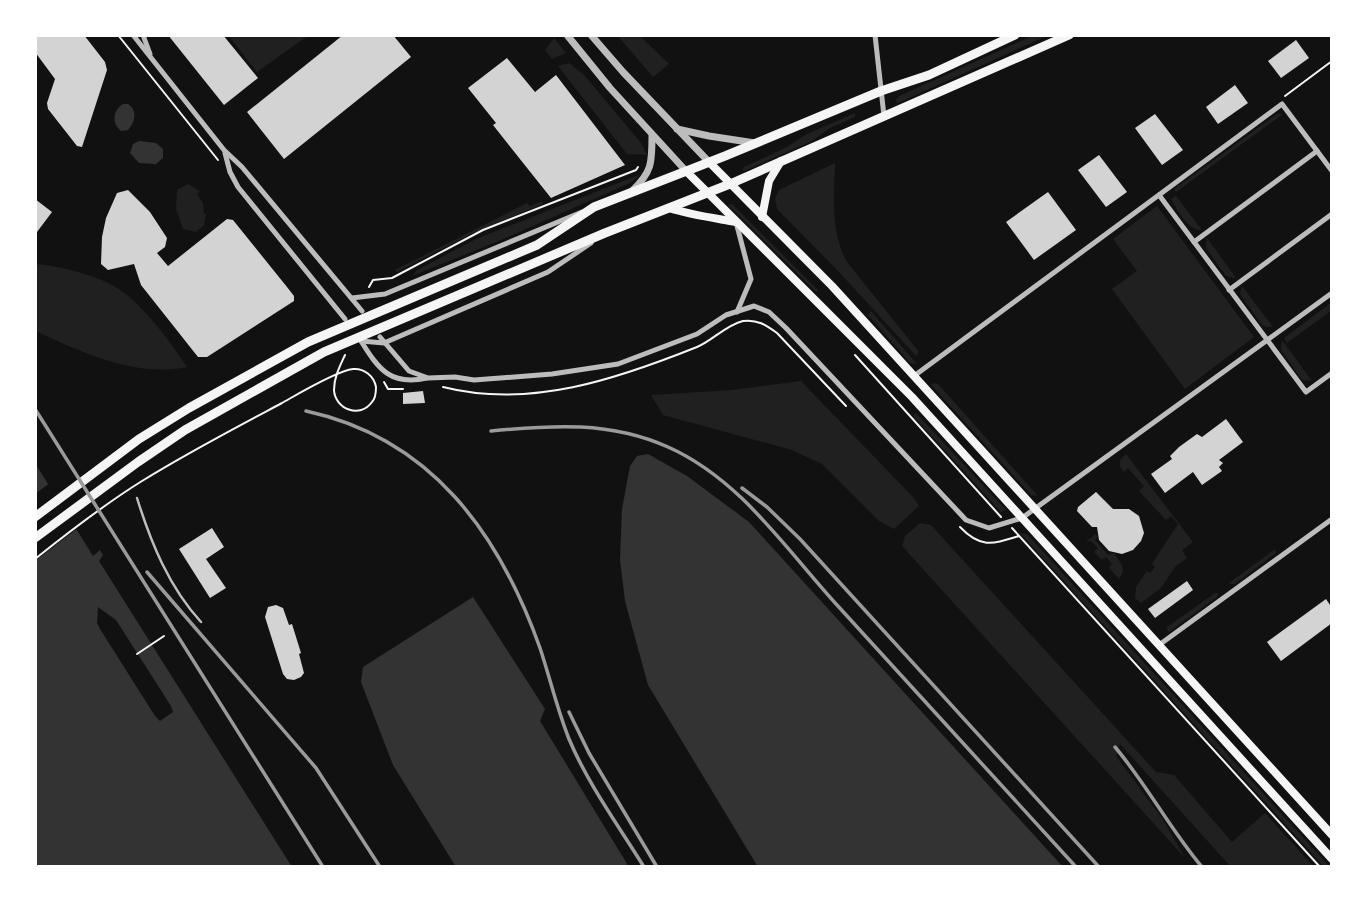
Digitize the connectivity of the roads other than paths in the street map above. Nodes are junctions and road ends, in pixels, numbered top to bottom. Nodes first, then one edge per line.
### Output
1 (133, 35) edge
2 (143, 35) edge
3 (567, 35) edge
4 (591, 35) edge
5 (875, 35) edge
6 (1015, 35) edge
7 (1069, 35) edge
8 (152, 60) junction
9 (881, 91) junction
10 (884, 116) junction
11 (677, 128) junction
12 (652, 135) junction
13 (759, 143) junction
14 (224, 150) junction
15 (1317, 151) junction
16 (781, 161) junction
17 (709, 162) junction
18 (686, 171) junction
19 (1332, 171) edge
20 (730, 184) junction
21 (629, 193) junction
22 (707, 193) junction
23 (1159, 195) junction
24 (594, 207) junction
25 (669, 208) junction
26 (1332, 214) edge
27 (762, 217) junction
28 (736, 222) junction
29 (606, 233) junction
30 (1194, 242) junction
31 (1229, 290) junction
32 (1332, 292) edge
33 (352, 298) junction
34 (362, 311) dead end
35 (737, 312) junction
36 (345, 319) dead end
37 (380, 337) dead end
38 (1267, 340) junction
39 (384, 343) junction
40 (1332, 373) edge
41 (914, 376) junction
42 (428, 378) junction
43 (137, 498) dead end
44 (1035, 509) junction
45 (35, 517) edge
46 (1022, 518) junction
47 (1332, 519) edge
48 (35, 538) edge
49 (201, 622) dead end
50 (1159, 645) junction
51 (1332, 835) edge
52 (1332, 859) edge

1 - 8 street
2 - 8 street
3 - 12 street
4 - 11 street
5 - 9 street
6 - 9 main road
7 - 10 main road
8 - 14 street
9 - 10 street
9 - 13 main road
10 - 16 main road
11 - 13 street
11 - 17 street
12 - 18 street
12 - 21 street
13 - 17 main road
14 - 33 street
14 - 36 street
15 - 19 street
15 - 23 street
15 - 30 street
16 - 20 main road
16 - 27 main road
17 - 18 main road
17 - 20 main road
18 - 21 main road
18 - 22 main road
20 - 22 main road
20 - 27 main road
21 - 24 main road
22 - 25 main road
22 - 28 main road
23 - 30 street
23 - 41 street
24 - 33 street
24 - 45 main road
25 - 28 main road
25 - 29 main road
26 - 31 street
27 - 41 main road
28 - 35 street
28 - 46 main road
29 - 39 street
29 - 48 main road
30 - 31 street
31 - 38 street
32 - 38 street
33 - 34 street
35 - 42 street
35 - 46 street
37 - 39 street
38 - 40 street
38 - 44 street
39 - 42 street
39 - 42 street
41 - 44 main road
43 - 49 lane
44 - 46 street
44 - 50 main road
46 - 52 main road
47 - 50 street
50 - 51 main road

